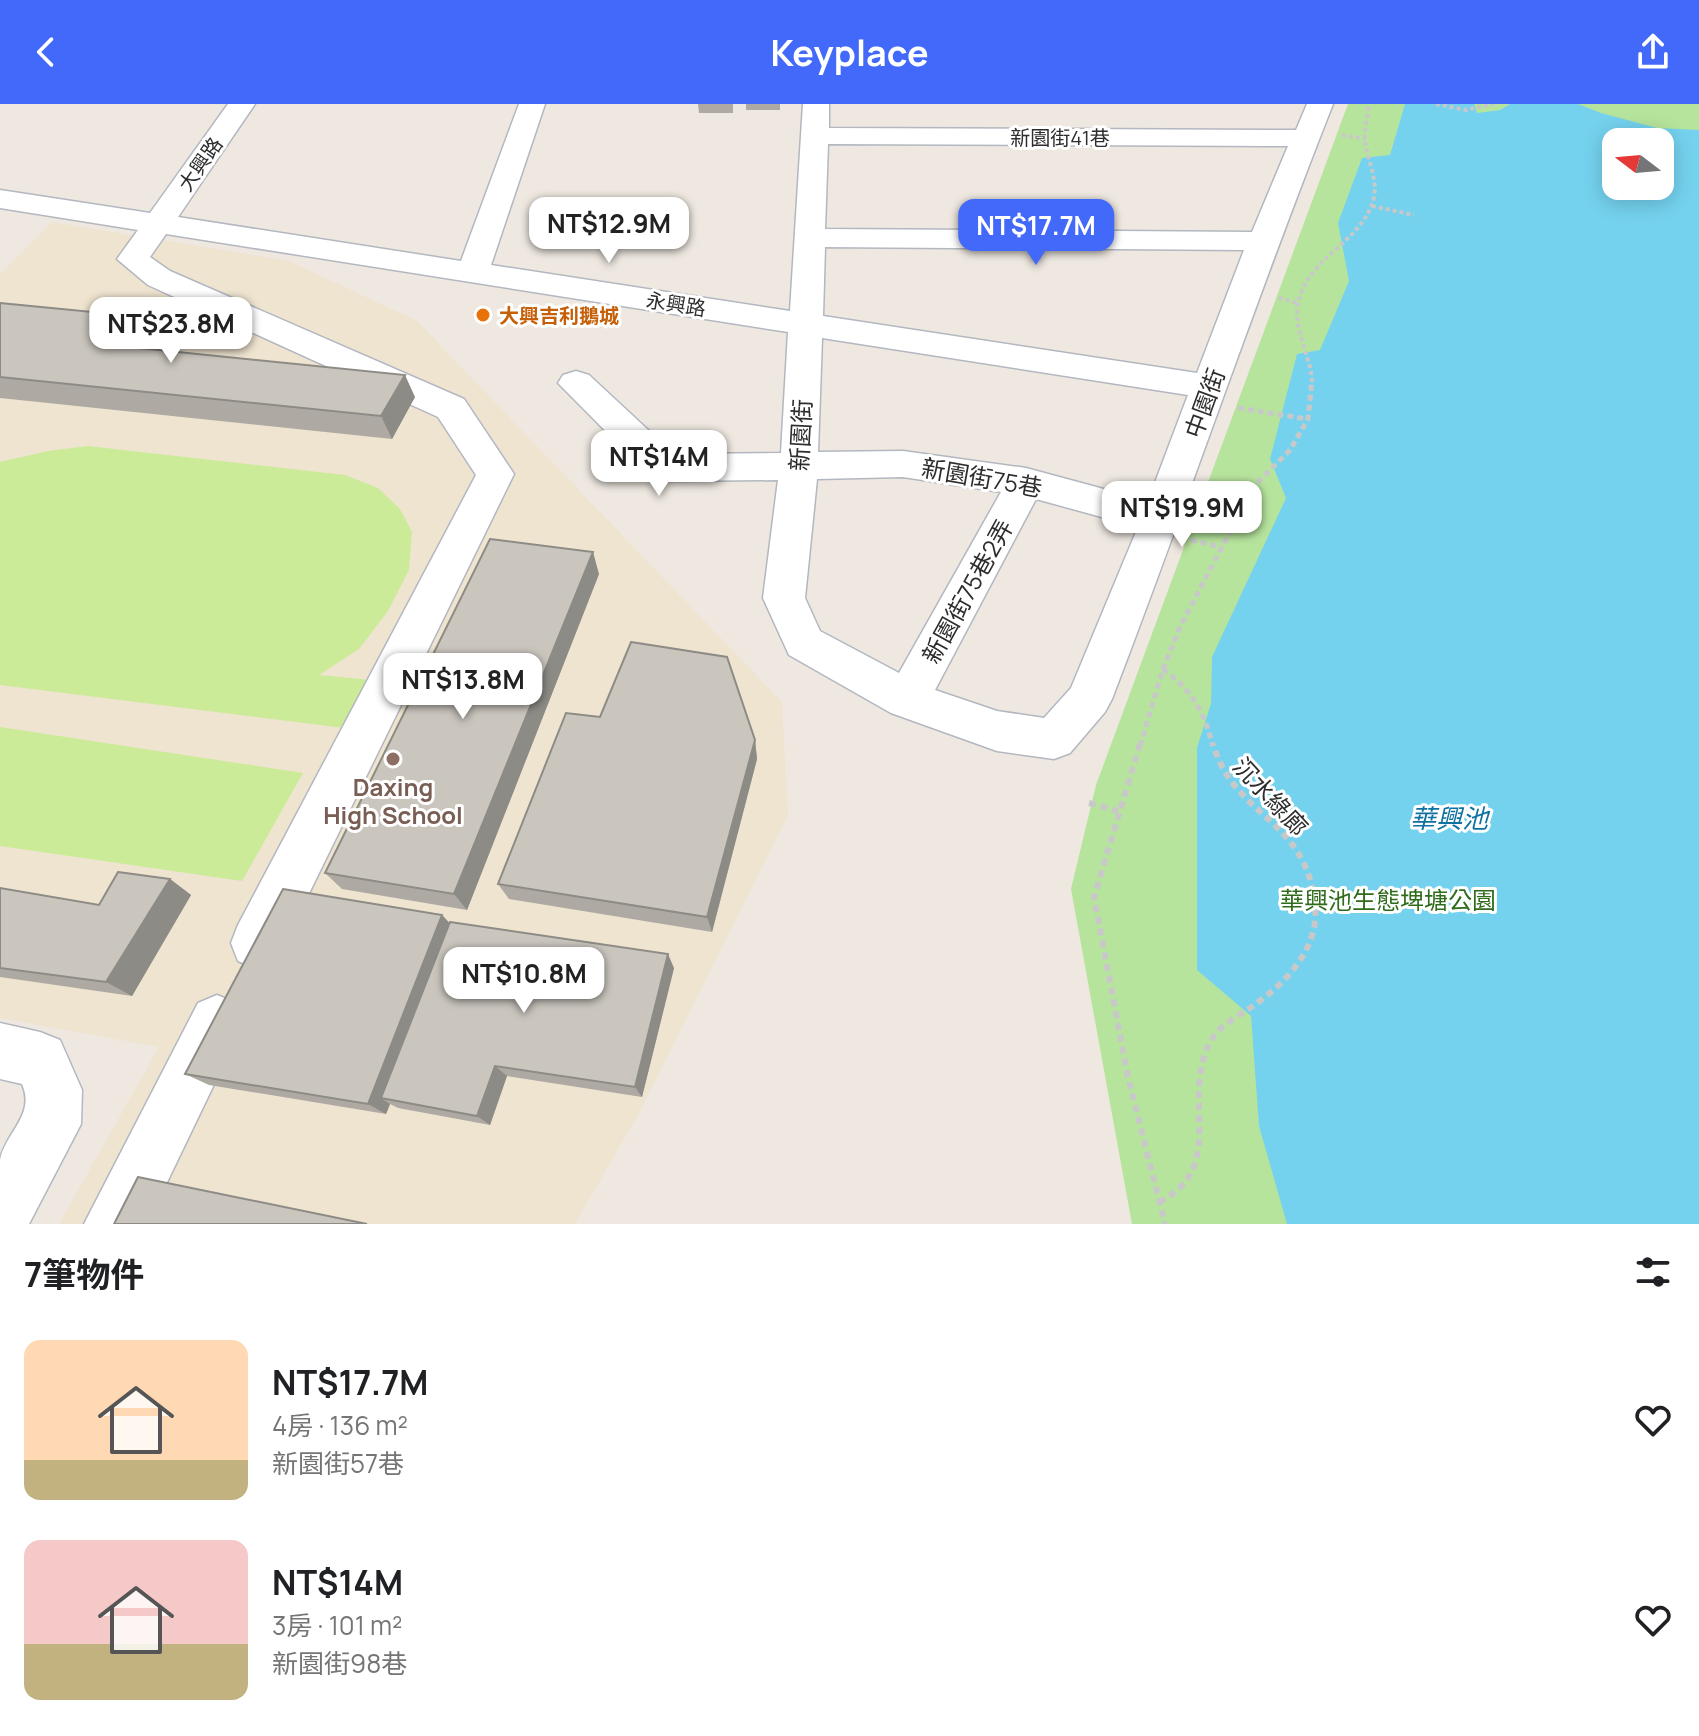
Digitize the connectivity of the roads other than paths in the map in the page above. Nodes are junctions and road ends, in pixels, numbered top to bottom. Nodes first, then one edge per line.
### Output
1 (242, 104) edge
2 (532, 104) edge
3 (816, 120) edge
4 (1320, 125) edge
5 (0, 199) edge
6 (157, 224) junction
7 (810, 238) junction
8 (1263, 241) junction
9 (473, 272) junction
10 (806, 325) junction
11 (576, 383) dead end
12 (1222, 397) junction
13 (799, 465) junction
14 (1026, 482) junction
15 (1173, 529) junction
16 (907, 700) junction
17 (0, 1051) edge
18 (0, 1217) edge
19 (115, 1224) edge

1 - 6 street, 大興路
2 - 9 street
3 - 4 street, 新園街41巷
3 - 7 street, 新園街
4 - 8 street, 中園街
5 - 6 street, 永興路
6 - 9 street, 永興路
6 - 19 street, 大興路
7 - 8 street
7 - 10 street, 新園街
8 - 12 street, 中園街
9 - 10 street, 永興路
10 - 12 street, 永興路
10 - 13 street, 新園街
11 - 13 street, 新園街75巷
12 - 15 street, 中園街
13 - 14 street, 新園街75巷
13 - 16 street, 新園街
14 - 15 street, 新園街75巷
14 - 16 street, 新園街75巷2弄
15 - 16 street, 中園街
17 - 18 street

